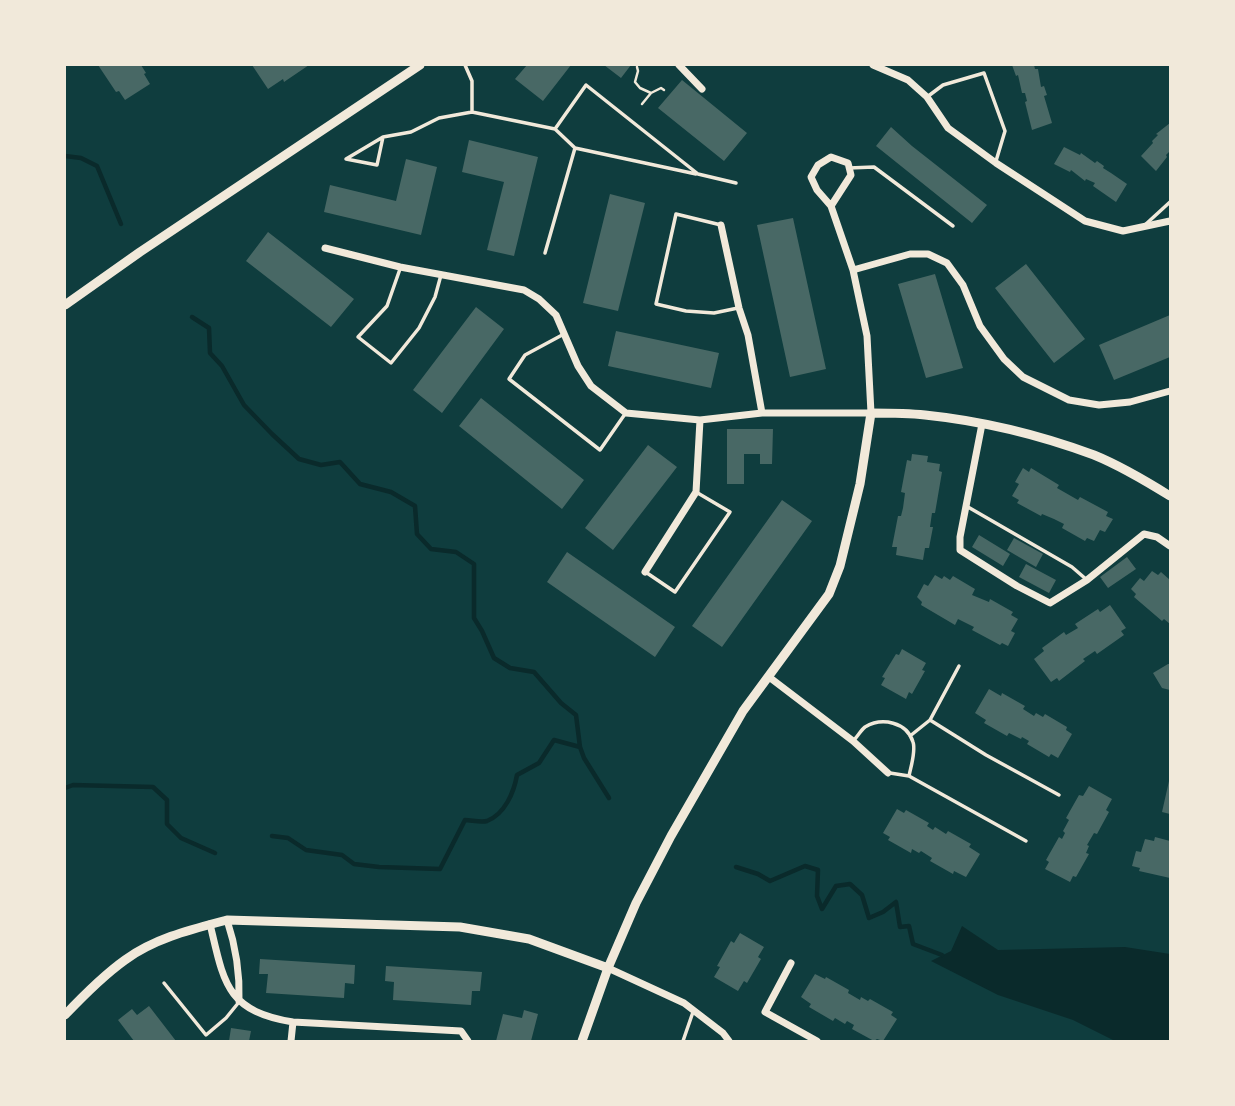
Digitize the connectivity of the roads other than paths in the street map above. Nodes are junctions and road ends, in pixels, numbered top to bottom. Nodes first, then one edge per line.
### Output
1 (421, 65) edge
2 (466, 65) edge
3 (679, 65) edge
4 (873, 65) edge
5 (702, 89) dead end
6 (927, 97) junction
7 (472, 112) junction
8 (555, 129) junction
9 (383, 137) junction
10 (575, 148) junction
11 (996, 163) junction
12 (849, 168) junction
13 (698, 174) junction
14 (736, 183) dead end
15 (1170, 202) edge
16 (831, 206) junction
17 (1170, 221) edge
18 (721, 225) joint
19 (953, 226) dead end
20 (1143, 227) junction
21 (325, 248) dead end
22 (545, 253) dead end
23 (400, 267) junction
24 (853, 270) junction
25 (441, 275) junction
26 (65, 305) edge
27 (739, 307) junction
28 (565, 334) junction
29 (1170, 391) edge
30 (762, 412) junction
31 (871, 412) junction
32 (626, 413) junction
33 (700, 420) junction
34 (982, 424) junction
35 (696, 492) junction
36 (1170, 496) edge
37 (966, 506) junction
38 (1170, 546) edge
39 (645, 572) joint
40 (1087, 580) junction
41 (959, 666) dead end
42 (769, 677) junction
43 (930, 720) junction
44 (910, 736) junction
45 (853, 741) junction
46 (888, 773) joint
47 (909, 776) junction
48 (1059, 794) dead end
49 (1026, 841) dead end
50 (227, 920) junction
51 (210, 924) junction
52 (791, 963) dead end
53 (608, 968) junction
54 (164, 983) dead end
55 (239, 1001) junction
56 (694, 1010) junction
57 (65, 1015) edge
58 (293, 1022) junction
59 (291, 1041) edge
60 (468, 1041) edge
61 (582, 1041) edge
62 (683, 1041) edge
63 (729, 1041) edge
64 (817, 1041) edge

1 - 26 street
2 - 7 lane
3 - 5 street
4 - 6 street
6 - 11 street
6 - 11 lane
7 - 8 lane
7 - 9 lane
8 - 10 lane
8 - 13 lane
9 - 9 lane
10 - 13 lane
10 - 22 lane
11 - 20 street
12 - 16 street
12 - 16 street
12 - 19 lane
13 - 14 lane
15 - 20 lane
16 - 24 street
17 - 20 street
18 - 27 street
18 - 27 lane
21 - 23 street
23 - 25 street
23 - 25 lane
24 - 29 street
24 - 31 street
25 - 28 street
27 - 30 street
28 - 32 street
28 - 32 lane
30 - 31 street
30 - 33 street
31 - 34 street
31 - 42 street
32 - 33 street
33 - 35 street
34 - 36 street
34 - 37 street
35 - 39 street
35 - 39 lane
37 - 40 lane
37 - 40 street
38 - 40 street
41 - 43 lane
42 - 45 street
42 - 53 street
43 - 44 lane
43 - 48 lane
44 - 45 lane
44 - 47 lane
45 - 46 street
46 - 47 lane
47 - 49 lane
50 - 51 street
50 - 53 street
50 - 55 street
51 - 55 street
51 - 57 street
52 - 64 street
53 - 56 street
53 - 61 street
54 - 55 lane
55 - 58 street
56 - 62 lane
56 - 63 street
58 - 59 street
58 - 60 street

